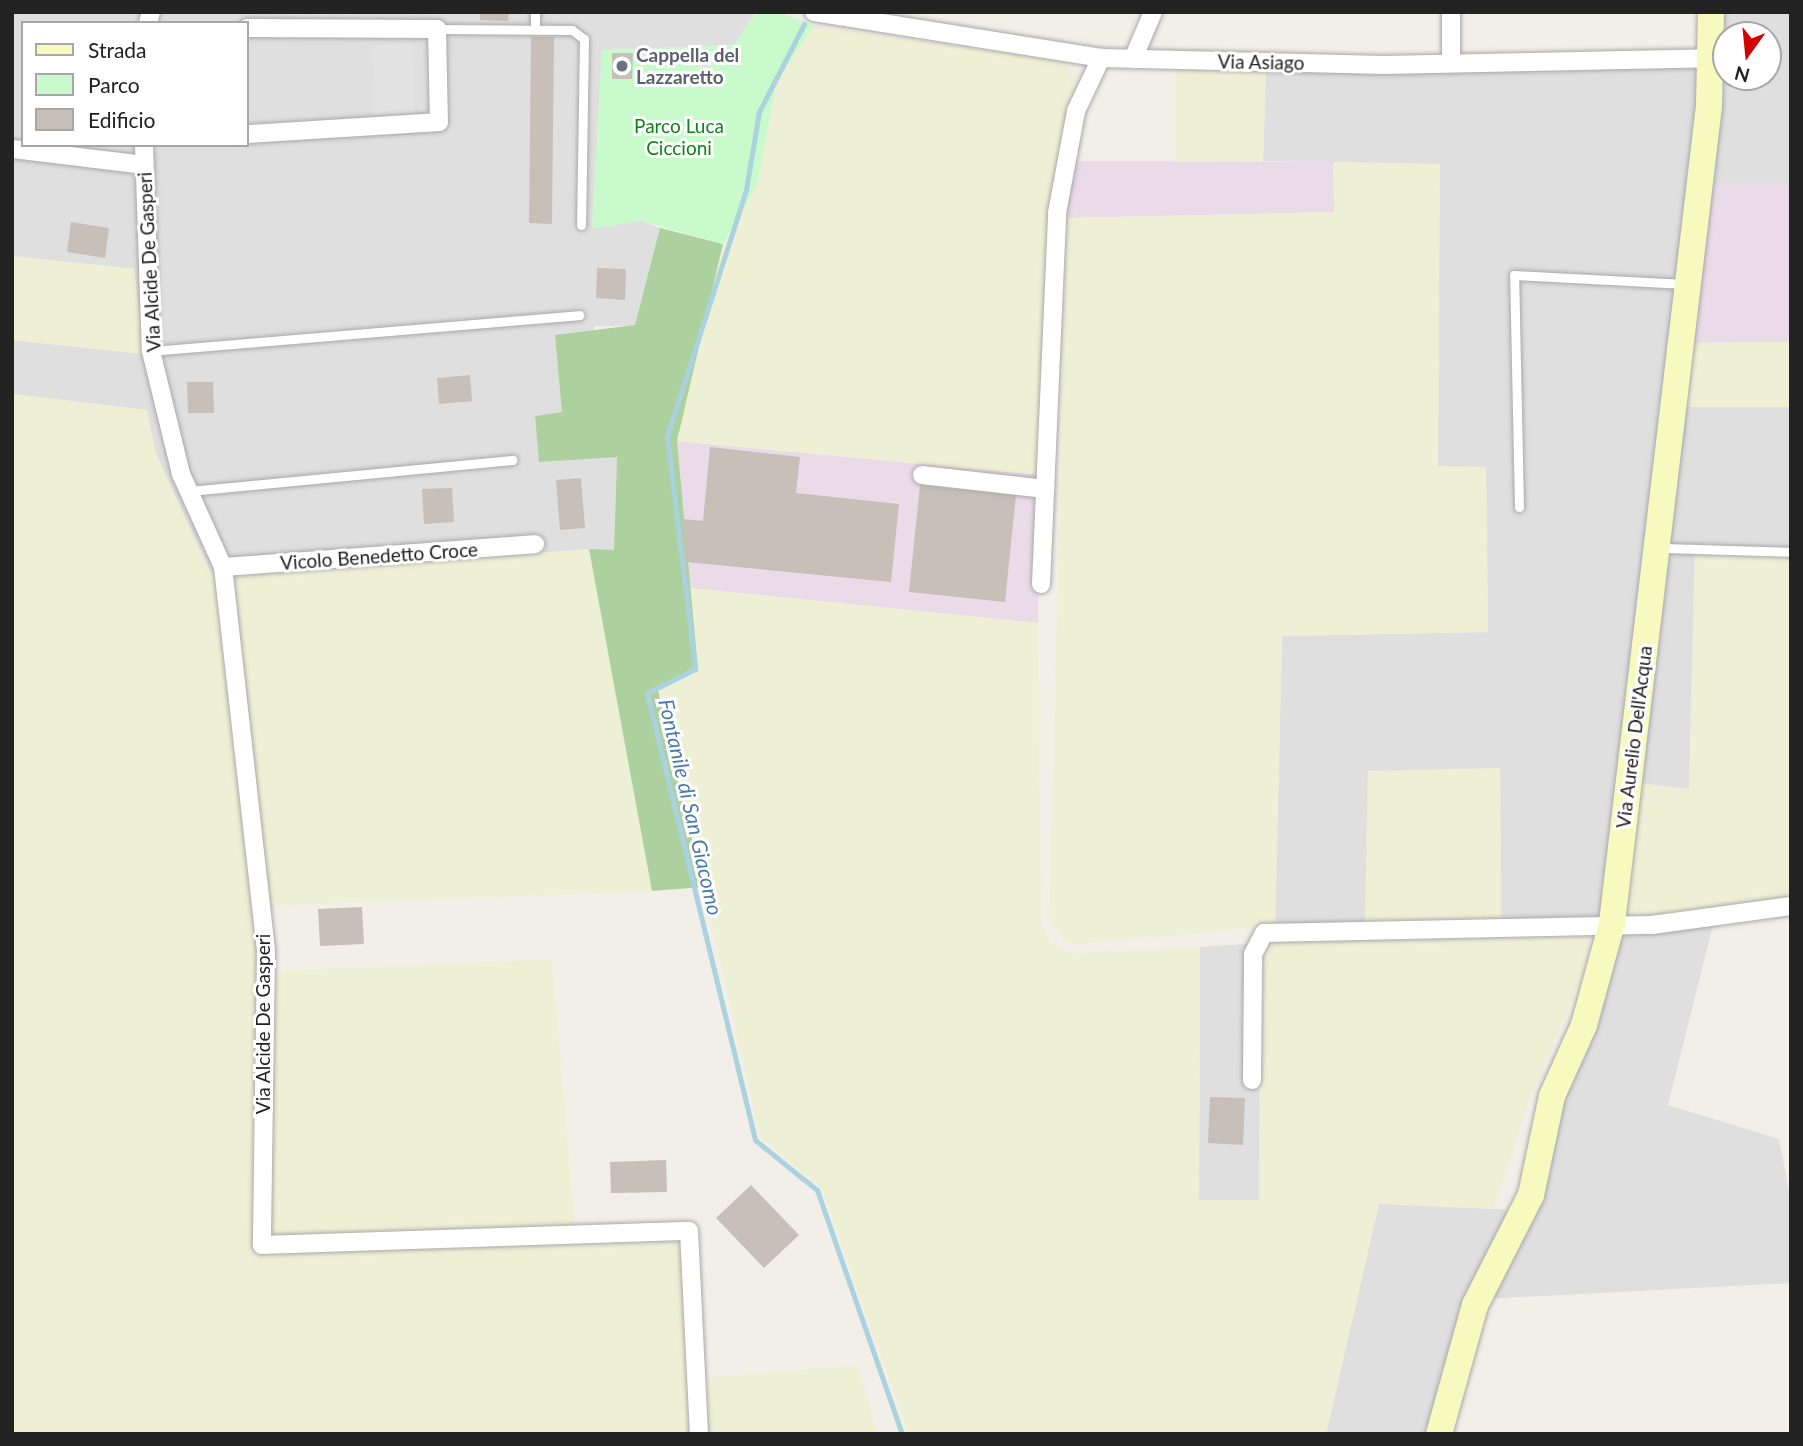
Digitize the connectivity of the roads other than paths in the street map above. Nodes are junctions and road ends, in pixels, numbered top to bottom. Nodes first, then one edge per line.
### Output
1 (536, 12) edge
2 (814, 12) edge
3 (1153, 12) edge
4 (1451, 12) edge
5 (1711, 12) edge
6 (248, 28) edge
7 (437, 29) junction
8 (535, 29) junction
9 (1101, 58) junction
10 (1711, 58) junction
11 (1133, 60) junction
12 (1451, 63) junction
13 (248, 134) edge
14 (144, 147) edge
15 (12, 149) edge
16 (144, 165) junction
17 (581, 225) dead end
18 (1688, 284) junction
19 (579, 315) dead end
20 (151, 351) junction
21 (513, 460) dead end
22 (922, 475) dead end
23 (1045, 489) junction
24 (189, 491) junction
25 (1519, 507) dead end
26 (535, 544) dead end
27 (1656, 548) junction
28 (1791, 552) edge
29 (223, 567) junction
30 (1041, 584) dead end
31 (1791, 906) edge
32 (1612, 923) junction
33 (1252, 1080) dead end
34 (699, 1434) edge
35 (1439, 1434) edge

1 - 8 lane
2 - 9 street, Via Asiago
3 - 11 street
4 - 12 street
5 - 10 street, Via Aurelio Dell'Acqua
6 - 7 street
7 - 8 lane
7 - 13 street
8 - 17 lane
9 - 11 street, Via Asiago
9 - 23 street
10 - 12 street, Via Asiago
10 - 18 street, Via Aurelio Dell'Acqua
11 - 12 street, Via Asiago
14 - 16 street, Via Alcide De Gasperi
15 - 16 street
16 - 20 street, Via Alcide De Gasperi
18 - 25 lane
18 - 27 street, Via Aurelio Dell'Acqua
19 - 20 lane
20 - 24 street, Via Alcide De Gasperi
21 - 24 lane
22 - 23 street
23 - 30 street
24 - 29 street, Via Alcide De Gasperi
26 - 29 street, Vicolo Benedetto Croce
27 - 28 lane
27 - 32 street, Via Aurelio Dell'Acqua
29 - 34 street, Via Alcide De Gasperi
31 - 32 street
32 - 33 street
32 - 35 street, Via Aurelio Dell'Acqua

